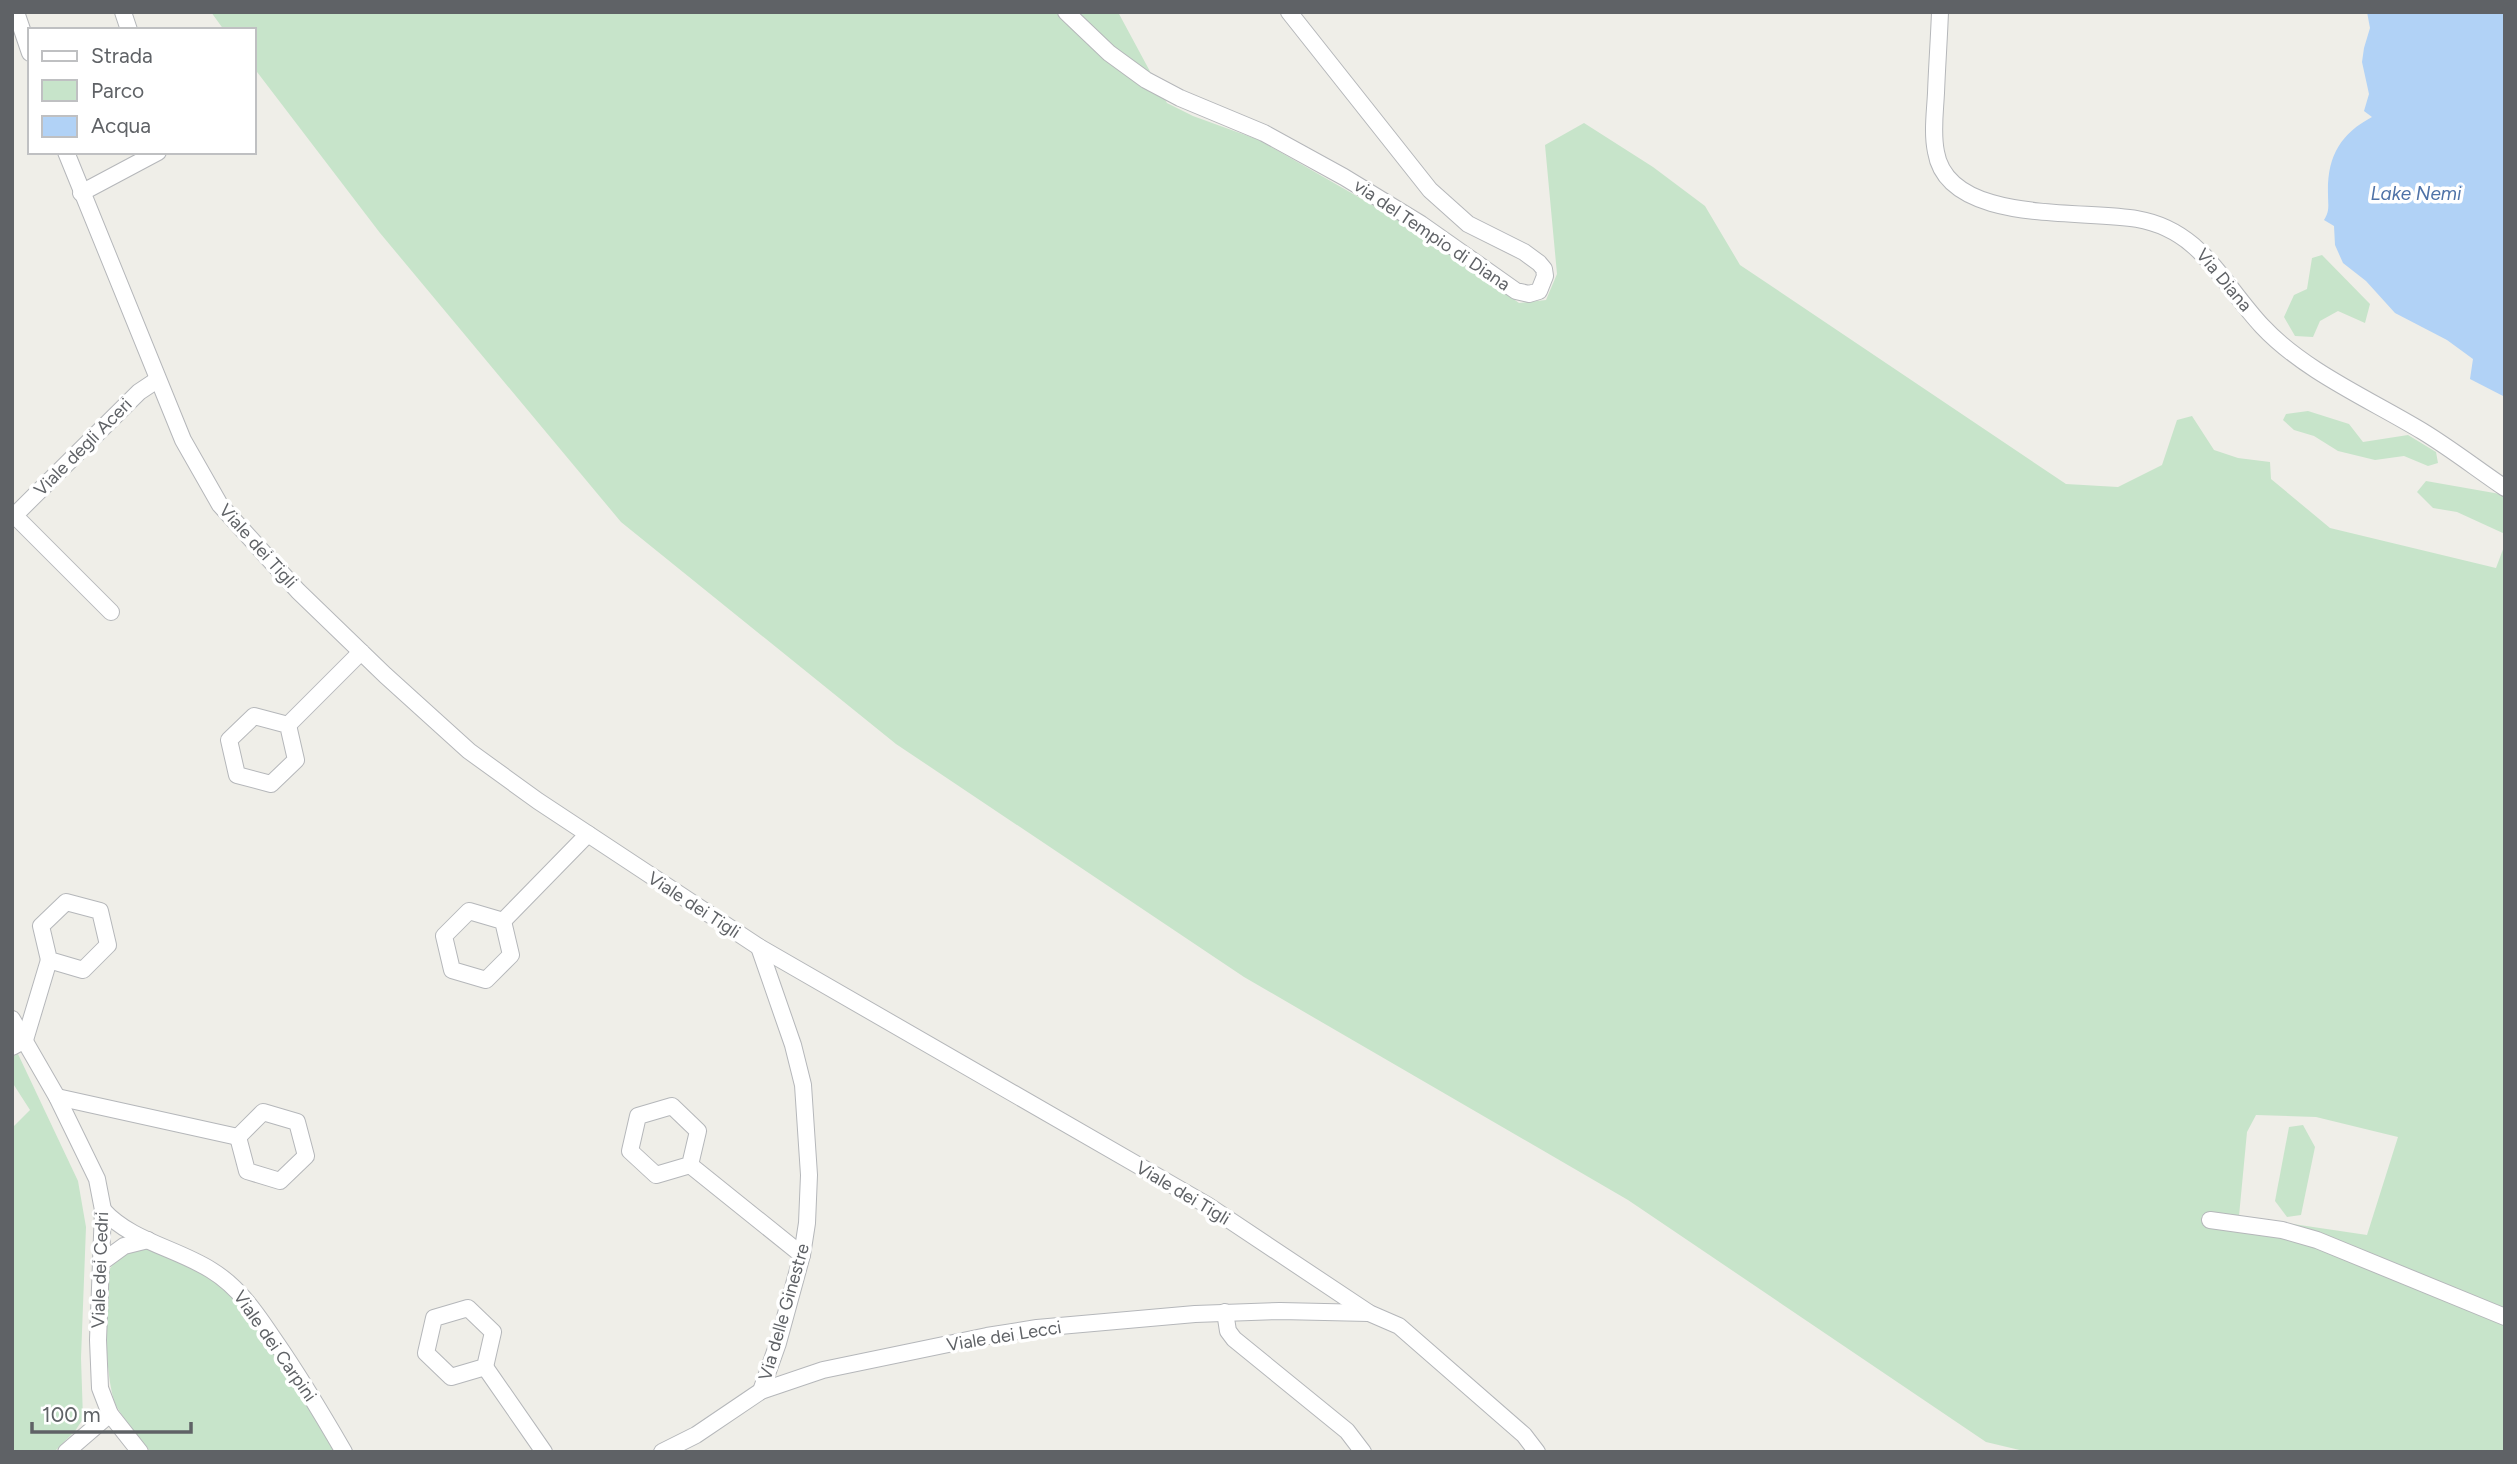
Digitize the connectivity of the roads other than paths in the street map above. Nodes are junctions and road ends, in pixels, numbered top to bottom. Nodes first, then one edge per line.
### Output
1 (16, 12) edge
2 (1066, 12) edge
3 (1289, 12) edge
4 (1940, 12) edge
5 (23, 49) edge
6 (67, 154) edge
7 (154, 154) edge
8 (81, 193) junction
9 (157, 380) junction
10 (2505, 488) edge
11 (13, 517) edge
12 (111, 611) dead end
13 (361, 652) junction
14 (288, 725) junction
15 (588, 834) junction
16 (503, 921) junction
17 (759, 947) junction
18 (49, 960) junction
19 (12, 1019) edge
20 (18, 1044) edge
21 (57, 1097) junction
22 (238, 1137) junction
23 (690, 1165) junction
24 (103, 1210) junction
25 (2210, 1220) dead end
26 (151, 1240) junction
27 (802, 1255) junction
28 (102, 1262) junction
29 (1225, 1312) junction
30 (1369, 1313) junction
31 (2505, 1317) edge
32 (485, 1367) junction
33 (761, 1391) junction
34 (110, 1414) junction
35 (66, 1452) edge
36 (140, 1452) edge
37 (344, 1452) edge
38 (544, 1452) edge
39 (662, 1452) edge
40 (1363, 1452) edge
41 (1537, 1452) edge

1 - 5 street
2 - 3 street, via del Tempio di Diana
4 - 10 street, Via Diana
6 - 8 street, Viale dei Tigli
7 - 8 street
8 - 9 street, Viale dei Tigli
9 - 11 street, Viale degli Aceri
9 - 13 street, Viale dei Tigli
11 - 12 street
13 - 14 street
13 - 15 street, Viale dei Tigli
14 - 14 street
15 - 16 street
15 - 17 street, Viale dei Tigli
16 - 16 street
17 - 27 street, Via delle Ginestre
17 - 30 street, Viale dei Tigli
18 - 18 street
18 - 20 street
19 - 20 street, Viale dei Cedri
20 - 21 street, Viale dei Cedri
21 - 22 street
21 - 24 street, Viale dei Cedri
22 - 22 street
23 - 23 street
23 - 27 street
24 - 26 street, Viale dei Carpini
24 - 28 street, Viale dei Cedri
25 - 31 street
26 - 28 street
26 - 37 street, Viale dei Carpini
27 - 33 street, Via delle Ginestre
28 - 34 street, Viale dei Cedri
29 - 30 street, Viale dei Lecci
29 - 33 street, Viale dei Lecci
29 - 40 street
30 - 41 street, Viale dei Tigli
32 - 32 street
32 - 38 street
33 - 39 street, Viale dei Lecci
34 - 35 street
34 - 36 street

